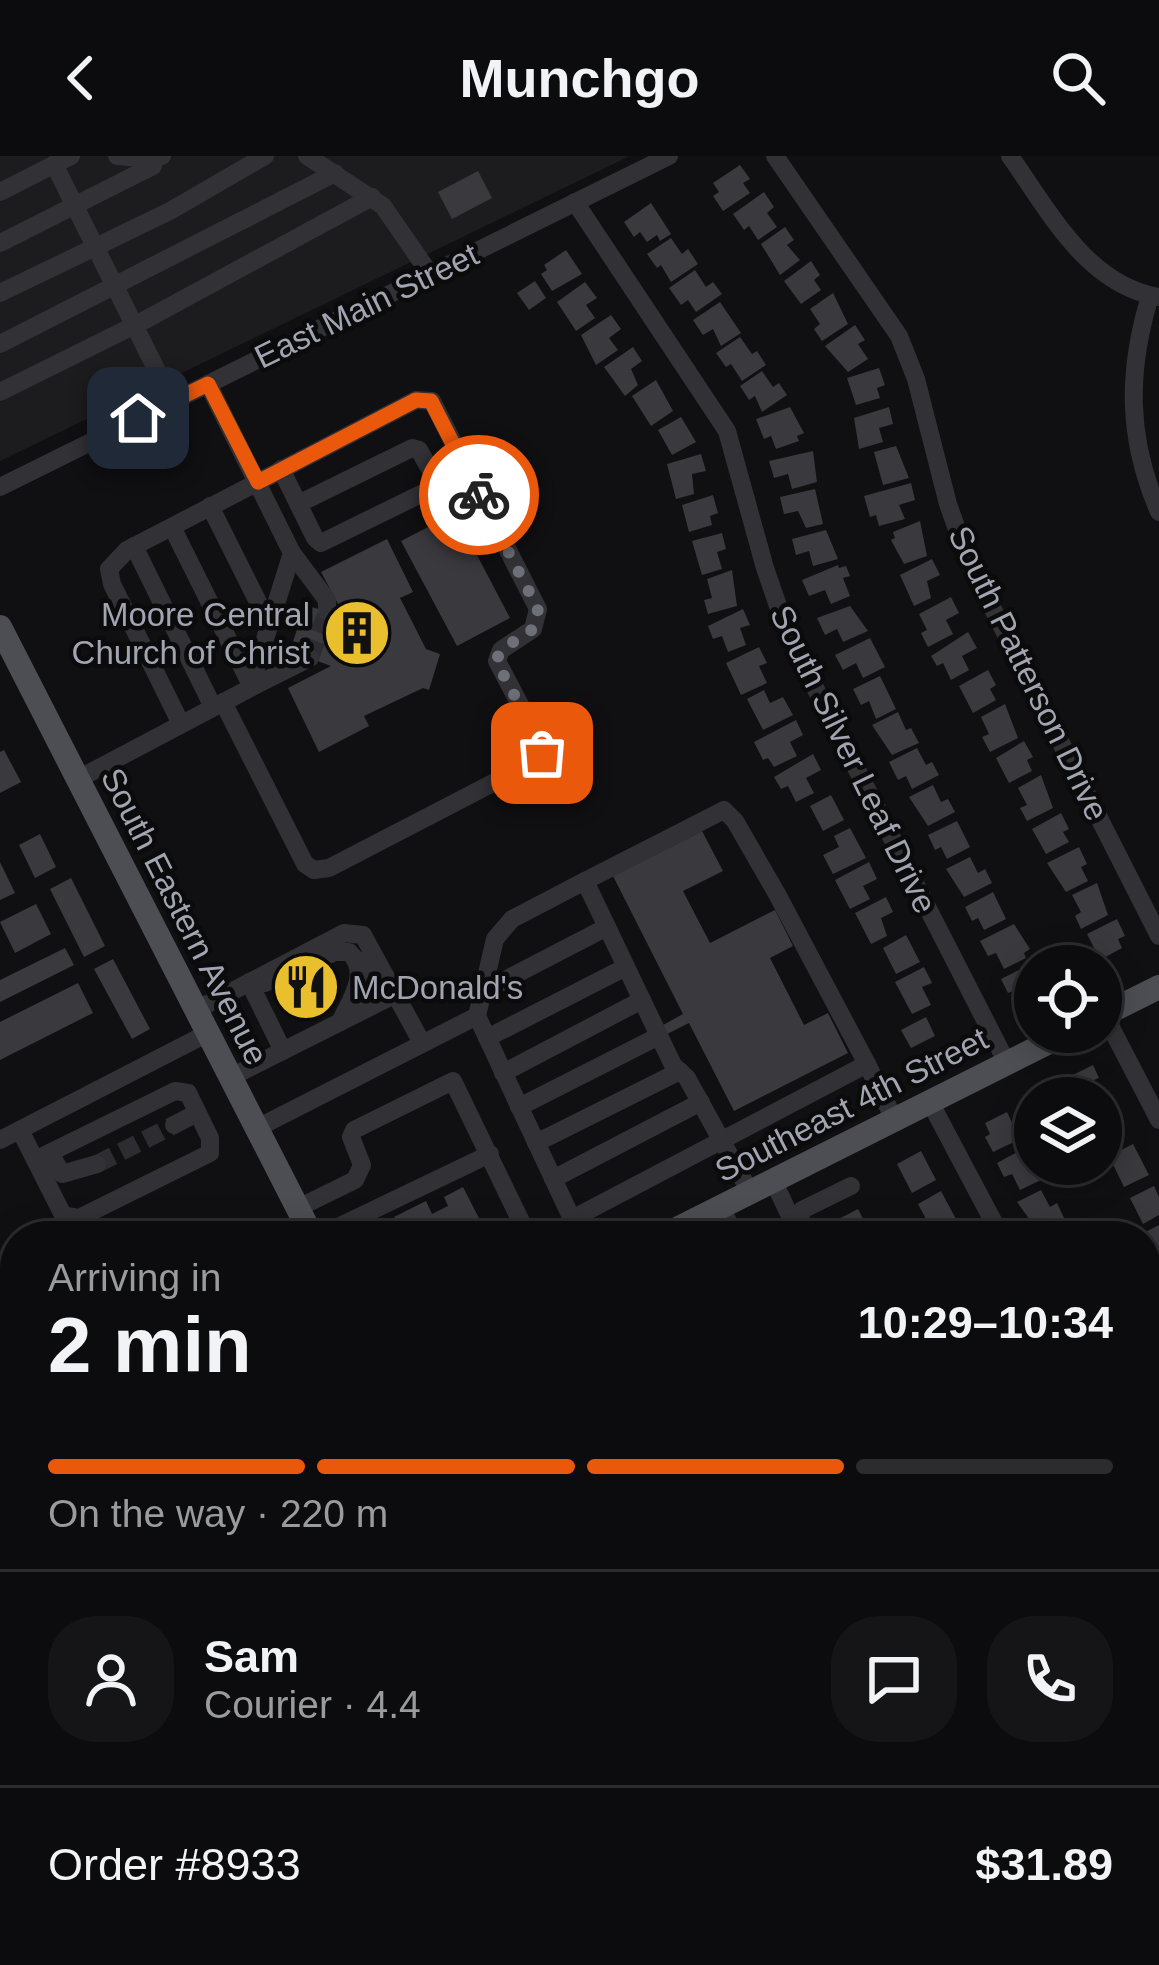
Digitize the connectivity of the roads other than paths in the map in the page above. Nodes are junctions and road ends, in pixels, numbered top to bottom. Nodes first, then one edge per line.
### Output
1 (117, 156) edge
2 (266, 156) edge
3 (308, 156) edge
4 (669, 156) edge
5 (775, 156) edge
6 (1010, 156) edge
7 (62, 160) edge
8 (157, 161) edge
9 (334, 173) junction
10 (0, 192) edge
11 (372, 196) junction
12 (574, 202) junction
13 (74, 206) junction
14 (0, 243) edge
15 (94, 246) junction
16 (430, 274) junction
17 (115, 286) junction
18 (0, 293) edge
19 (1155, 297) edge
20 (134, 325) junction
21 (0, 344) edge
22 (208, 384) junction
23 (0, 392) edge
24 (172, 401) junction
25 (281, 470) junction
26 (466, 470) junction
27 (258, 482) junction
28 (0, 487) edge
29 (434, 487) junction
30 (298, 504) junction
31 (210, 506) junction
32 (1159, 512) edge
33 (172, 526) junction
34 (134, 546) junction
35 (292, 553) junction
36 (327, 612) dead end
37 (270, 626) junction
38 (0, 627) edge
39 (310, 658) tunnel mouth
40 (8, 660) edge
41 (254, 686) junction
42 (218, 705) junction
43 (181, 724) junction
44 (78, 779) junction
45 (586, 881) junction
46 (607, 927) junction
47 (1159, 936) edge
48 (626, 967) junction
49 (249, 982) junction
50 (1159, 987) edge
51 (482, 992) junction
52 (396, 994) junction
53 (642, 1000) junction
54 (1122, 1005) edge
55 (477, 1016) junction
56 (202, 1022) junction
57 (340, 1022) junction
58 (659, 1036) junction
59 (487, 1038) junction
60 (422, 1043) junction
61 (283, 1052) junction
62 (1122, 1052) edge
63 (1027, 1053) edge
64 (1007, 1063) junction
65 (867, 1064) junction
66 (680, 1071) junction
67 (135, 1072) junction
68 (503, 1073) junction
69 (231, 1077) junction
70 (701, 1102) junction
71 (930, 1102) junction
72 (151, 1103) junction
73 (519, 1107) junction
74 (197, 1113) junction
75 (894, 1119) junction
76 (1159, 1120) edge
77 (174, 1125) tunnel mouth
78 (256, 1128) junction
79 (20, 1130) junction
80 (722, 1138) junction
81 (0, 1140) edge
82 (536, 1143) junction
83 (490, 1154) junction
84 (42, 1156) junction
85 (97, 1164) tunnel mouth
86 (553, 1179) junction
87 (762, 1186) junction
88 (850, 1186) dead end
89 (721, 1207) junction
90 (298, 1208) junction
91 (359, 1217) junction
92 (306, 1221) edge
93 (350, 1221) edge
94 (361, 1221) edge
95 (521, 1221) edge
96 (573, 1221) edge
97 (587, 1221) edge
98 (693, 1221) edge
99 (728, 1221) edge
100 (798, 1221) edge
101 (803, 1221) edge
102 (993, 1221) edge

1 - 8 street
2 - 15 street
3 - 9 street
4 - 12 street, East Main Street
5 - 47 street, South Patterson Drive
6 - 19 street
7 - 10 street
7 - 13 street
8 - 13 street
9 - 11 street
9 - 17 street
11 - 16 street
11 - 20 street
12 - 16 street, East Main Street
12 - 64 street, South Silver Leaf Drive
13 - 14 street
13 - 15 street
15 - 17 street
15 - 18 street
16 - 22 street, East Main Street
17 - 20 street
17 - 21 street
19 - 32 street
20 - 23 street
20 - 24 street
22 - 24 street, East Main Street
22 - 27 street
24 - 28 street, East Main Street
25 - 26 street
25 - 27 street
25 - 30 street
26 - 29 street
26 - 42 street
27 - 31 street
27 - 35 street
29 - 30 street
29 - 30 street
31 - 33 street
31 - 37 street
33 - 34 street
33 - 41 street
34 - 42 street
34 - 43 street
35 - 36 street
35 - 37 street
37 - 41 street
38 - 40 main road, South Eastern Avenue
39 - 41 street
40 - 44 main road, South Eastern Avenue
41 - 42 street
42 - 43 street
43 - 44 street
44 - 56 main road, South Eastern Avenue
45 - 46 street
45 - 51 street
45 - 65 street
46 - 48 street
46 - 51 street
48 - 53 street
48 - 59 street
49 - 52 street
49 - 56 street
49 - 57 street
49 - 61 street
50 - 54 main road
51 - 55 street
52 - 57 street
52 - 60 street
53 - 58 street
53 - 68 street
55 - 59 street
55 - 60 street
56 - 67 street
56 - 69 main road, South Eastern Avenue
57 - 61 street
58 - 66 street
58 - 73 street
59 - 68 street
60 - 78 street
61 - 69 street
62 - 76 street
63 - 64 main road, Southeast 4th Street
64 - 71 main road, Southeast 4th Street
65 - 75 street
65 - 80 street
66 - 70 street
66 - 82 street
67 - 72 street
67 - 79 street
68 - 73 street
69 - 78 main road, South Eastern Avenue
70 - 80 street
70 - 86 street
71 - 75 main road, Southeast 4th Street
71 - 102 street
72 - 74 street
72 - 84 street
73 - 82 street
74 - 77 street
74 - 84 street
75 - 87 main road, Southeast 4th Street
78 - 90 main road, South Eastern Avenue
79 - 81 street
79 - 84 street
80 - 87 street
80 - 97 street
82 - 86 street
83 - 90 street
83 - 91 street
83 - 95 street
84 - 85 street
86 - 96 street
87 - 89 main road, Southeast 4th Street
87 - 100 street
88 - 101 street
89 - 98 main road, Southeast 4th Street
89 - 99 street
90 - 92 main road, South Eastern Avenue
91 - 93 street
91 - 94 street

